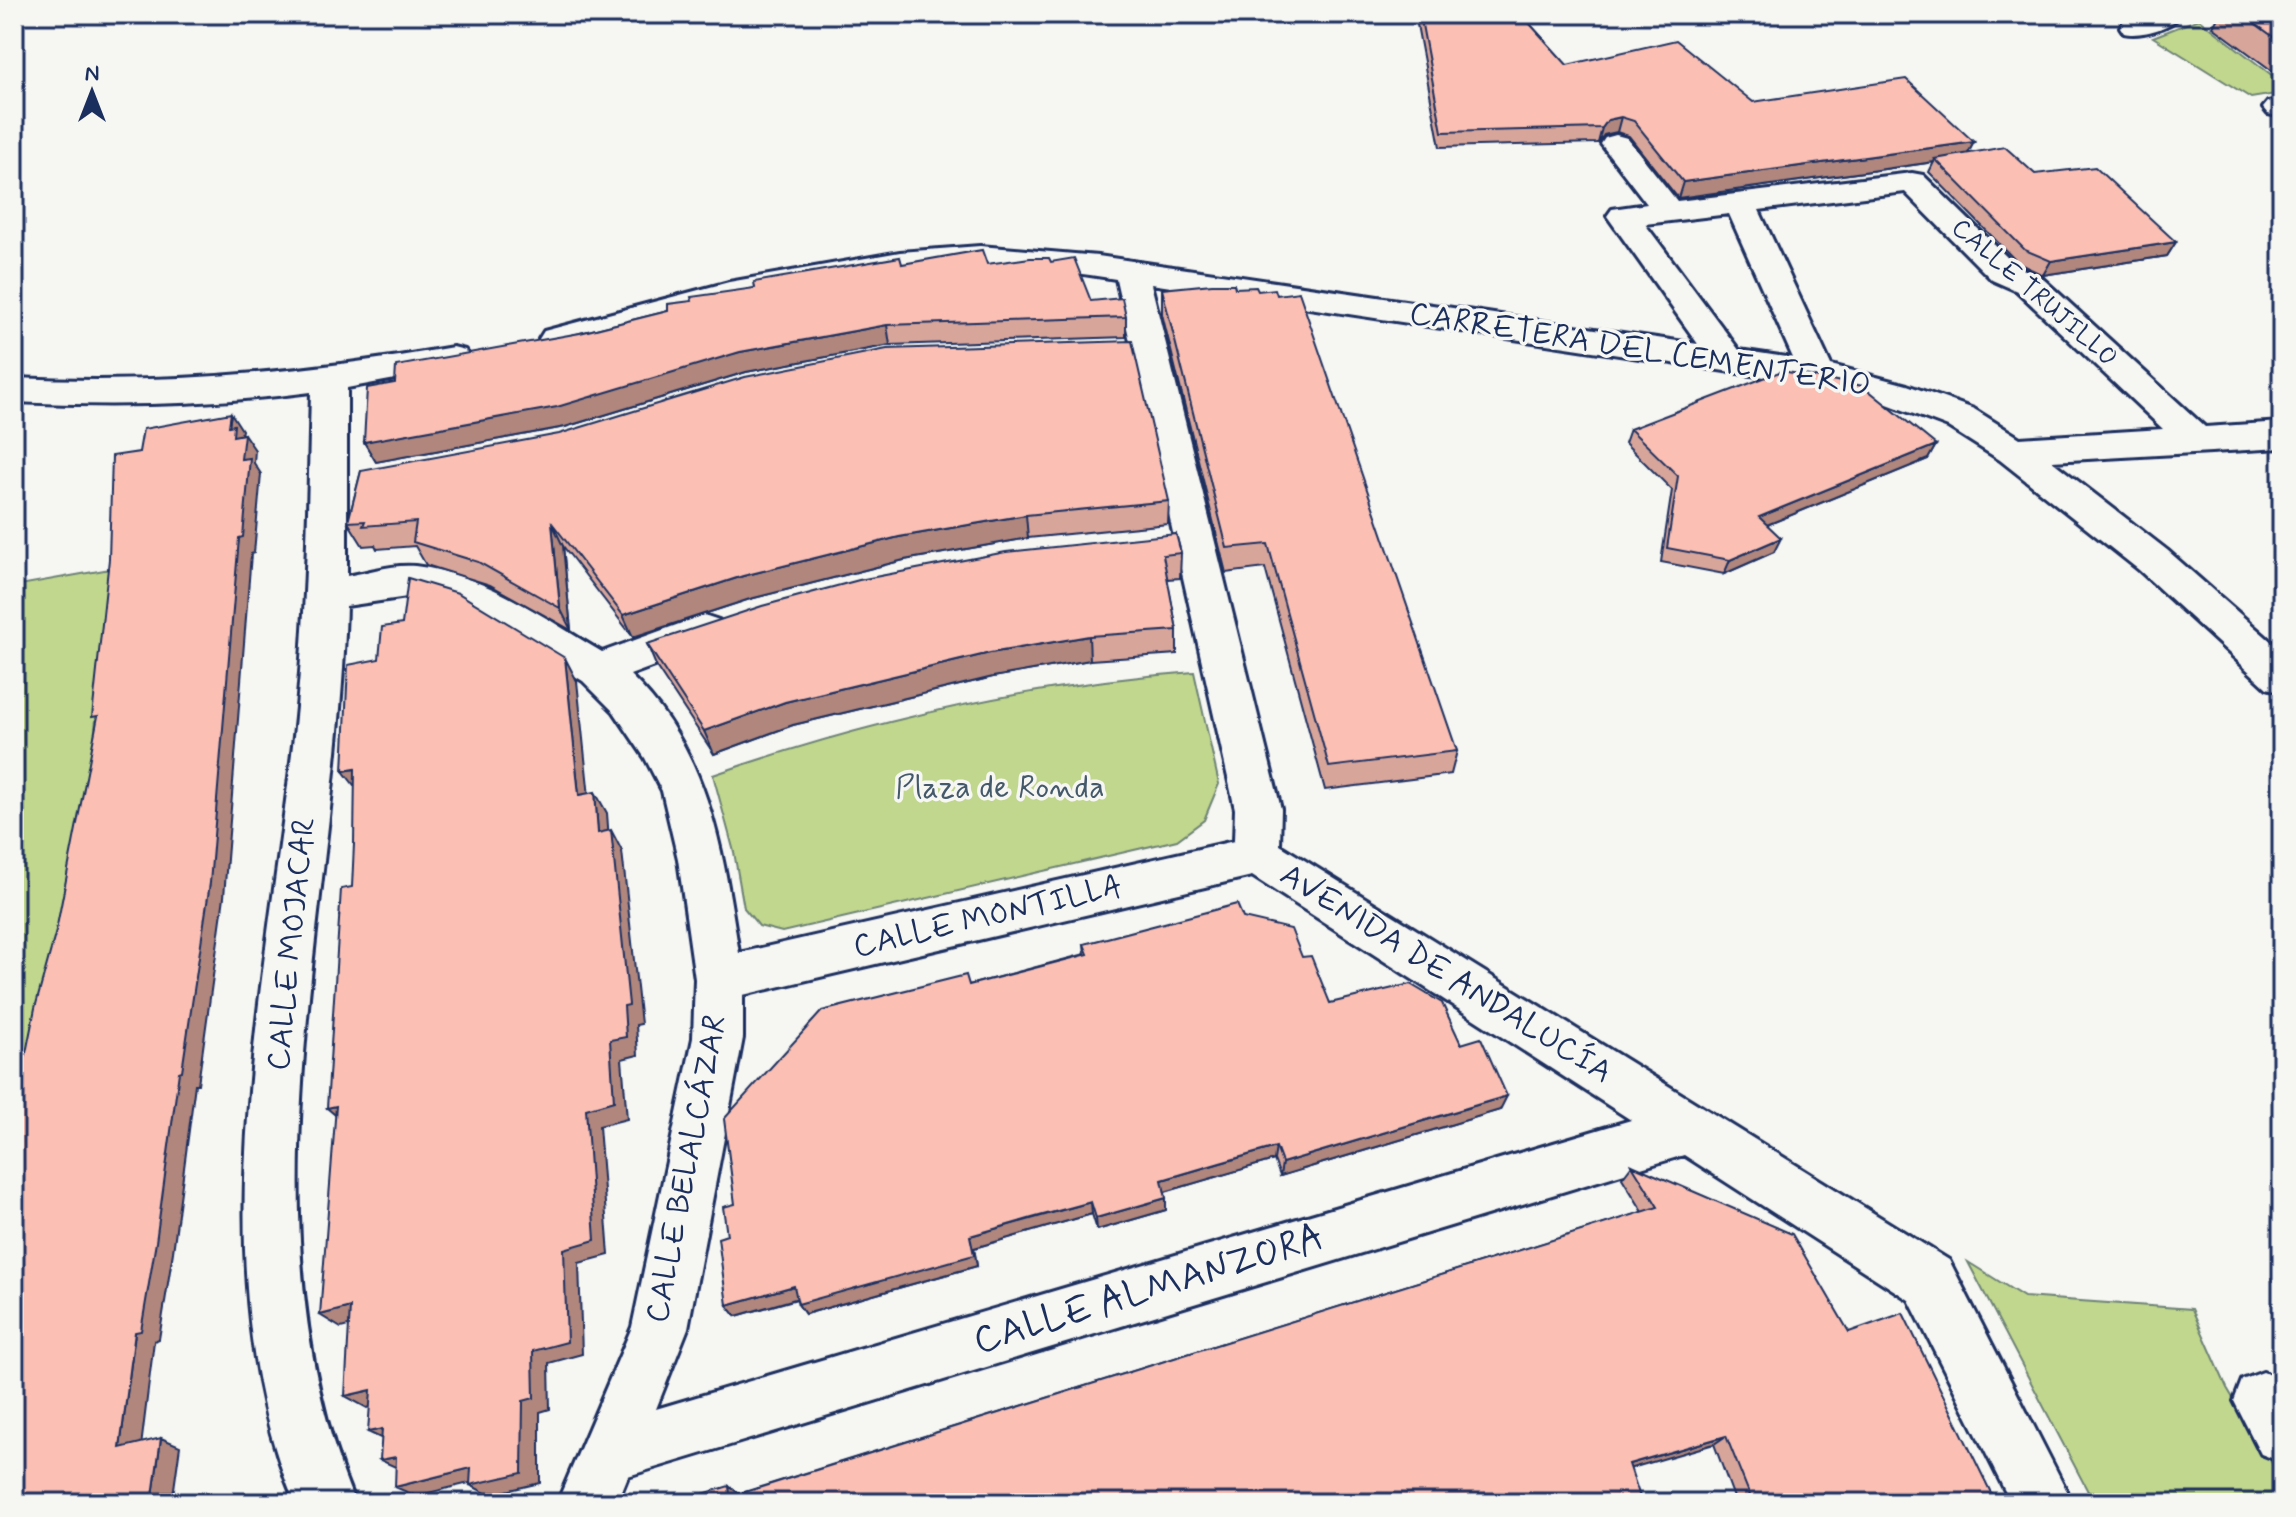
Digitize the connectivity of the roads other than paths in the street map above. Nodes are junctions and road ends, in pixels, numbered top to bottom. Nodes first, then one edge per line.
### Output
1 (2168, 14) edge
2 (2134, 27) dead end
3 (1616, 144) dead end
4 (1741, 205) junction
5 (1669, 212) junction
6 (1131, 271) junction
7 (1727, 359) junction
8 (1817, 373) junction
9 (329, 378) junction
10 (14, 390) edge
11 (2282, 435) edge
12 (2195, 439) junction
13 (2013, 451) junction
14 (325, 595) junction
15 (741, 620) edge
16 (598, 670) junction
17 (2282, 676) edge
18 (1257, 855) junction
19 (719, 979) junction
20 (1690, 1128) junction
21 (609, 1452) junction
22 (325, 1503) edge
23 (587, 1503) edge
24 (2043, 1503) edge

1 - 2 street
3 - 5 street
4 - 5 street, CALLE TRUJILLO
4 - 8 street
4 - 12 street, CALLE TRUJILLO
5 - 7 street, CALLE TRUJILLO
6 - 7 street, CARRETERA DEL CEMENTERIO
6 - 9 street, CARRETERA DEL CEMENTERIO
6 - 18 street, AVENIDA DE ANDALUCÍA
7 - 8 street, CARRETERA DEL CEMENTERIO
8 - 13 street, CARRETERA DEL CEMENTERIO
9 - 10 street
9 - 14 street, CALLE MOJACAR
11 - 12 street
12 - 13 street
13 - 17 street, CARRETERA DEL CEMENTERIO
14 - 16 street, CALLE BELALCÁZAR
14 - 22 street, CALLE MOJACAR
15 - 16 street
16 - 19 street, CALLE BELALCÁZAR
18 - 19 street, CALLE MONTILLA
18 - 20 street, AVENIDA DE ANDALUCÍA
19 - 21 street, CALLE BELALCÁZAR
20 - 21 street, CALLE ALMANZORA
20 - 24 street, AVENIDA DE ANDALUCÍA
21 - 23 street, CALLE BELALCÁZAR

